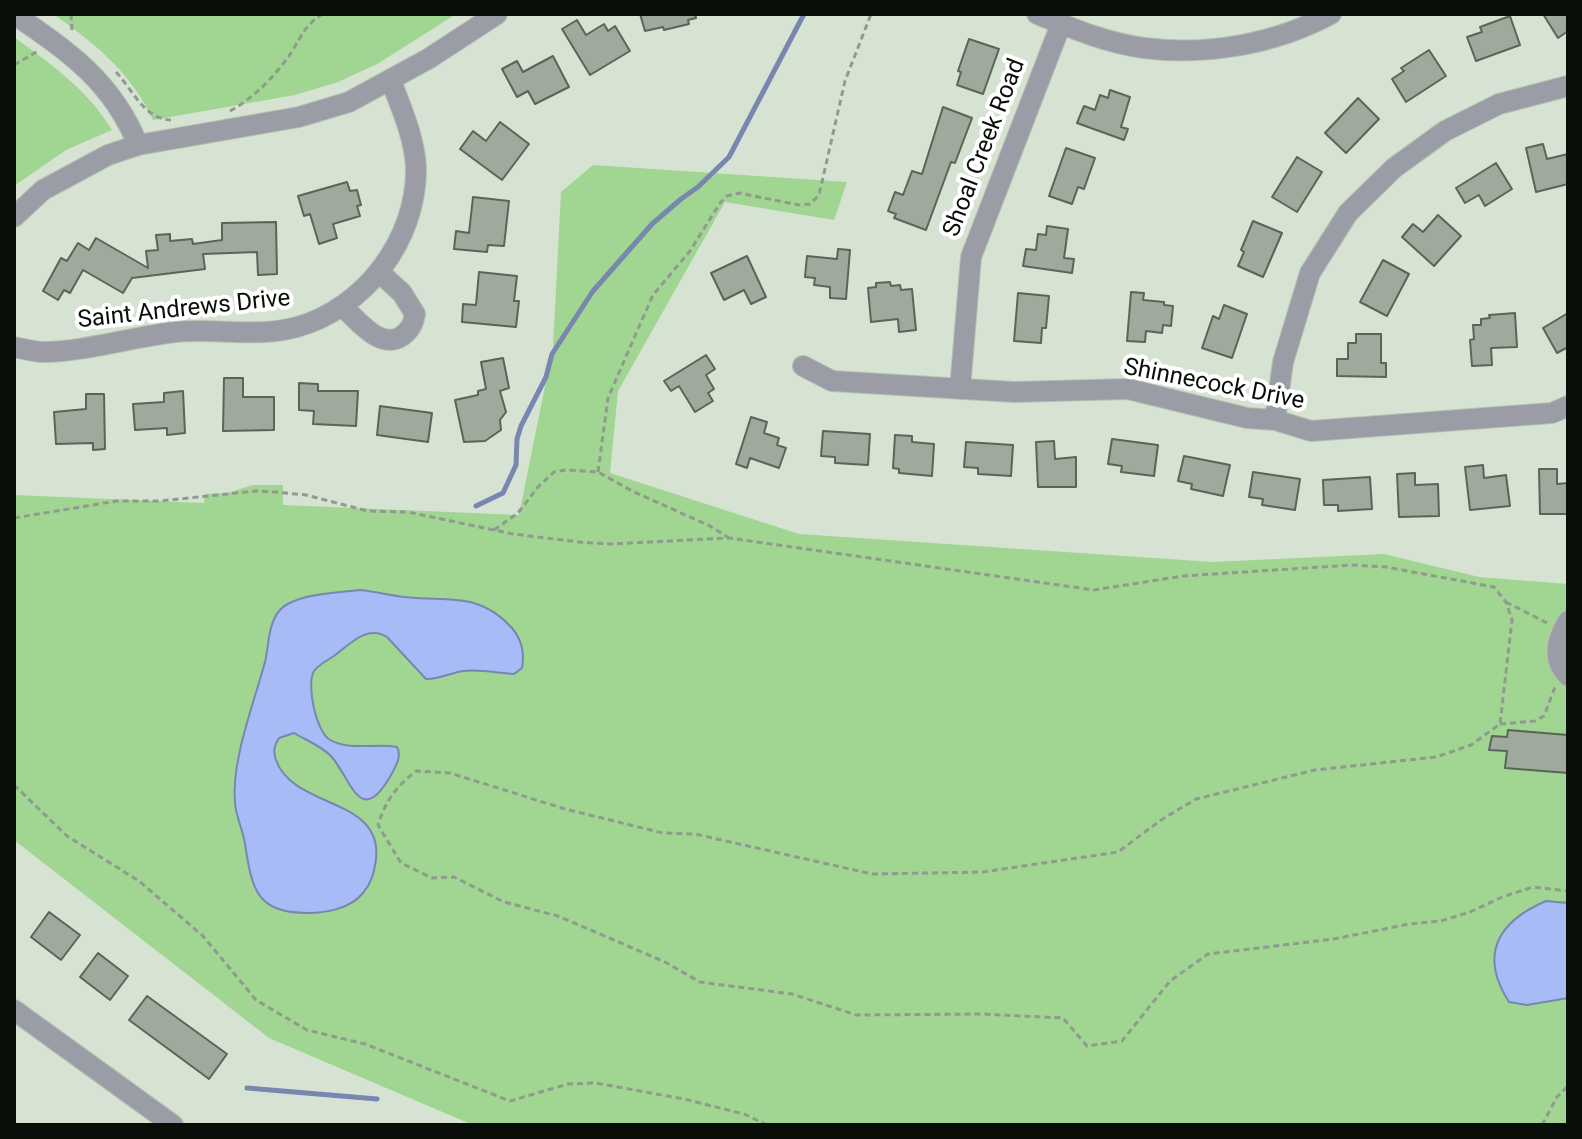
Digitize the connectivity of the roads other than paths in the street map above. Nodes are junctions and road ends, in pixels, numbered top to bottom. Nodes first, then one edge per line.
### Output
1 (14, 14) edge
2 (497, 14) edge
3 (1037, 14) edge
4 (1331, 14) edge
5 (1297, 21) edge
6 (1061, 24) junction
7 (391, 81) junction
8 (1568, 86) edge
9 (138, 145) junction
10 (14, 217) edge
11 (380, 273) junction
12 (342, 306) junction
13 (14, 347) edge
14 (803, 366) dead end
15 (960, 389) junction
16 (1568, 406) edge
17 (1275, 420) junction
18 (1564, 628) edge
19 (1566, 674) edge
20 (14, 1010) edge
21 (173, 1125) edge

1 - 9 street
2 - 7 street
3 - 6 street
4 - 5 street
5 - 6 street
6 - 15 street, Shoal Creek Road
7 - 9 street
7 - 11 street, Saint Andrews Drive
8 - 17 street
9 - 10 street
11 - 12 street, Saint Andrews Drive
11 - 12 street
12 - 13 street, Saint Andrews Drive
14 - 15 street, Shinnecock Drive
15 - 17 street, Shinnecock Drive
16 - 17 street, Shinnecock Drive
18 - 19 street
20 - 21 street

